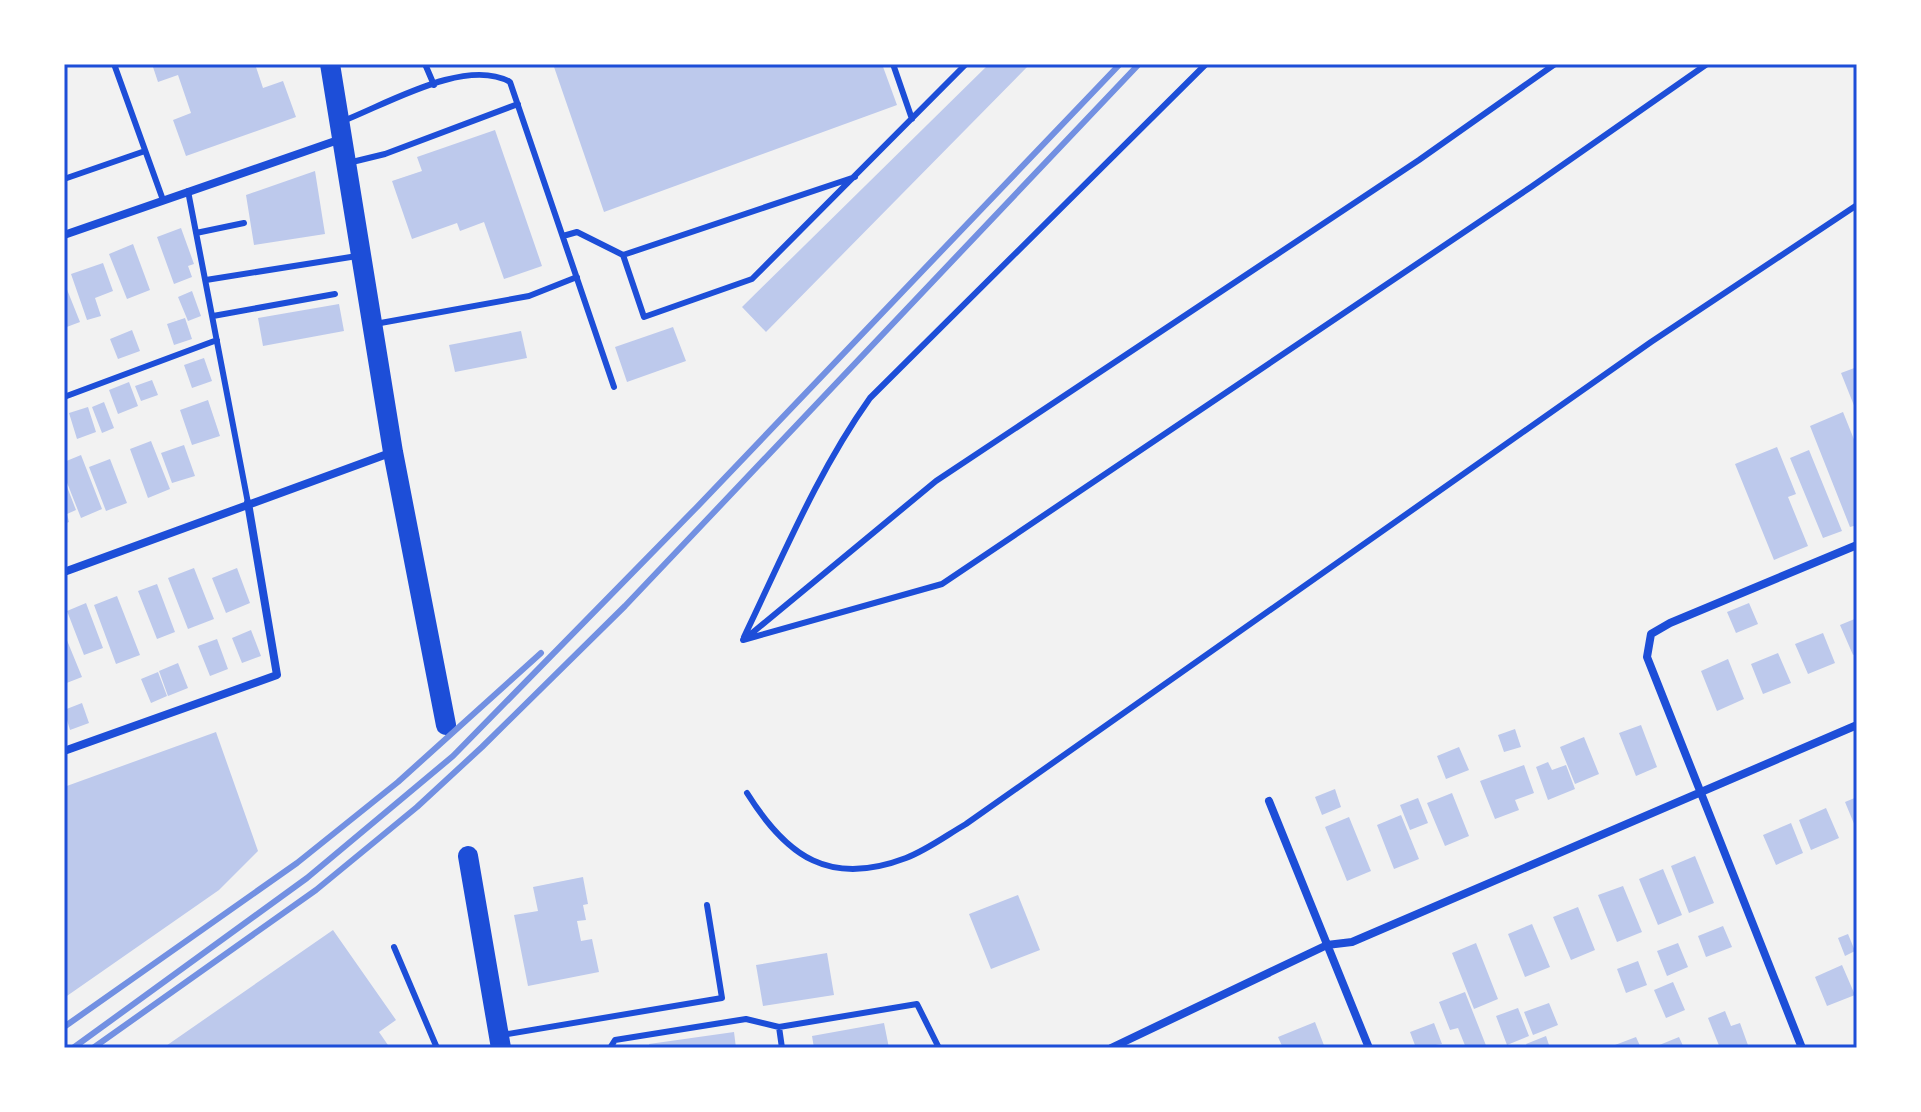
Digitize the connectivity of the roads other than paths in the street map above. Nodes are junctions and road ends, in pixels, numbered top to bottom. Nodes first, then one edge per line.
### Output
1 (114, 64) edge
2 (330, 64) edge
3 (425, 64) edge
4 (492, 64) edge
5 (893, 64) edge
6 (966, 64) edge
7 (1206, 64) edge
8 (1555, 64) edge
9 (1707, 64) edge
10 (495, 73) junction
11 (434, 85) junction
12 (518, 104) junction
13 (912, 119) junction
14 (340, 131) junction
15 (145, 151) junction
16 (345, 164) junction
17 (855, 177) junction
18 (64, 179) edge
19 (188, 191) junction
20 (163, 200) junction
21 (1857, 205) edge
22 (244, 223) dead end
23 (196, 233) junction
24 (64, 235) edge
25 (563, 236) junction
26 (360, 255) junction
27 (623, 255) junction
28 (577, 277) junction
29 (206, 280) junction
30 (335, 294) dead end
31 (213, 316) junction
32 (372, 324) junction
33 (217, 340) junction
34 (614, 387) dead end
35 (64, 397) edge
36 (393, 452) junction
37 (248, 503) junction
38 (1857, 545) edge
39 (64, 572) edge
40 (743, 640) junction
41 (446, 725) dead end
42 (1857, 725) edge
43 (64, 751) edge
44 (747, 793) dead end
45 (1701, 793) junction
46 (1269, 801) dead end
47 (468, 856) dead end
48 (707, 905) dead end
49 (1327, 945) junction
50 (394, 947) dead end
51 (779, 1027) junction
52 (500, 1042) edge
53 (437, 1048) edge
54 (610, 1048) edge
55 (782, 1048) edge
56 (939, 1048) edge
57 (1111, 1048) edge
58 (1369, 1048) edge
59 (1802, 1048) edge

1 - 15 lane
2 - 14 main road
3 - 11 lane
4 - 10 lane
5 - 13 lane
6 - 13 lane
7 - 40 lane
8 - 40 lane
9 - 40 lane
10 - 11 lane
10 - 12 lane
11 - 14 lane
12 - 16 lane
12 - 25 lane
13 - 17 lane
14 - 16 main road
14 - 19 street
15 - 18 lane
15 - 20 lane
16 - 26 main road
17 - 27 lane
17 - 27 lane
19 - 20 street
19 - 23 lane
20 - 24 street
21 - 44 lane
22 - 23 lane
23 - 29 lane
25 - 27 lane
25 - 28 lane
26 - 29 lane
26 - 32 main road
28 - 32 lane
28 - 34 lane
29 - 31 lane
30 - 31 lane
31 - 33 lane
32 - 36 main road
33 - 35 lane
33 - 37 lane
36 - 37 street
36 - 41 main road
37 - 39 street
37 - 43 street
38 - 45 street
42 - 45 street
45 - 49 street
45 - 59 street
46 - 49 street
47 - 52 main road
48 - 52 lane
49 - 57 street
49 - 58 street
50 - 53 lane
51 - 54 lane
51 - 55 lane
51 - 56 lane

